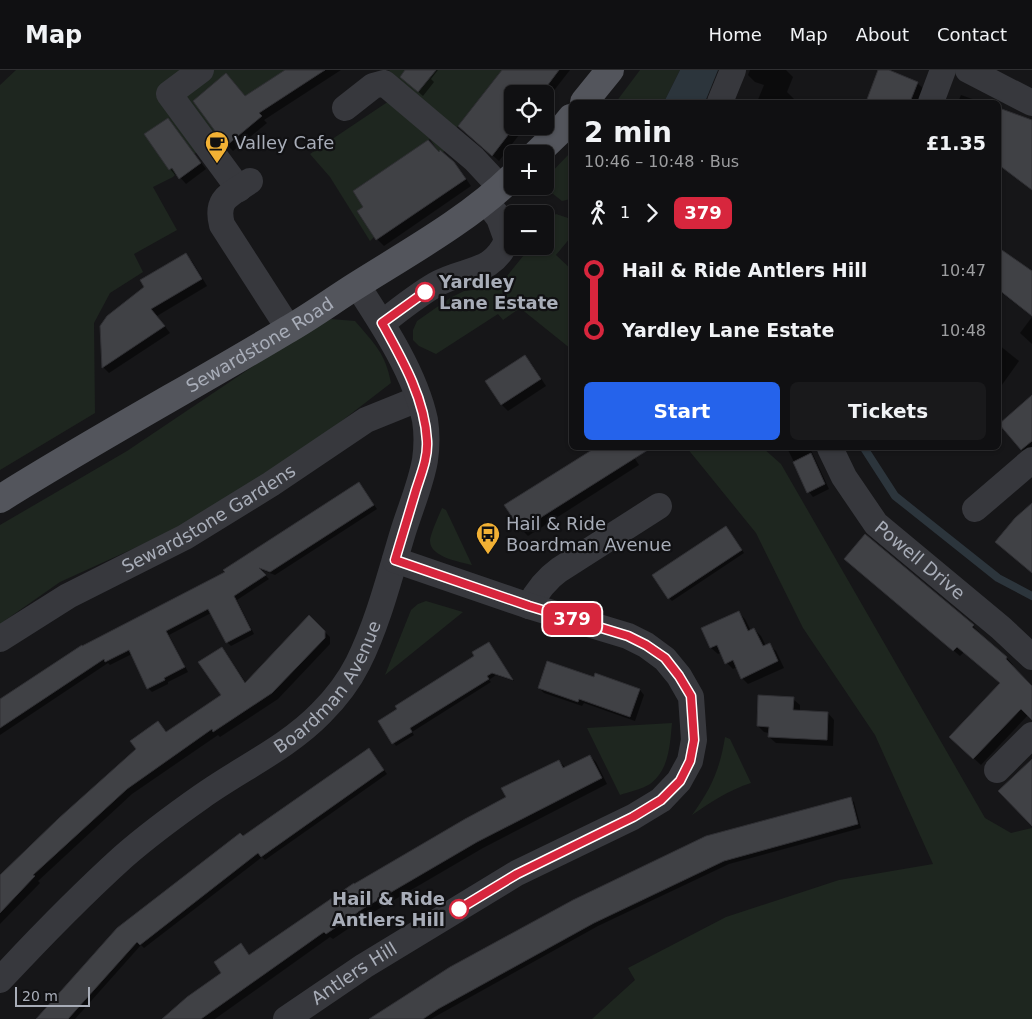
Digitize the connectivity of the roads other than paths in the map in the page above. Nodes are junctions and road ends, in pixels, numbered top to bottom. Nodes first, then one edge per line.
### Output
1 (201, 70) edge
2 (610, 70) edge
3 (733, 70) edge
4 (943, 70) edge
5 (968, 70) edge
6 (390, 76) edge
7 (586, 100) edge
8 (721, 100) edge
9 (932, 100) edge
10 (1032, 103) edge
11 (345, 108) dead end
12 (569, 121) edge
13 (546, 145) edge
14 (500, 188) edge
15 (357, 285) junction
16 (382, 323) junction
17 (289, 329) junction
18 (418, 399) junction
19 (831, 450) edge
20 (1032, 460) edge
21 (0, 499) edge
22 (659, 506) dead end
23 (975, 509) dead end
24 (395, 560) junction
25 (529, 606) junction
26 (0, 639) edge
27 (1032, 657) edge
28 (1032, 735) edge
29 (997, 770) dead end
30 (0, 980) edge
31 (286, 1019) edge

1 - 17 street
2 - 7 main road
3 - 8 street
4 - 9 street
5 - 10 street
6 - 11 street
6 - 14 street
12 - 13 main road
14 - 15 main road, Sewardstone Road
14 - 16 street
15 - 16 street, Boardman Avenue
15 - 17 main road, Sewardstone Road
16 - 18 street, Boardman Avenue
17 - 21 main road, Sewardstone Road
18 - 24 street, Boardman Avenue
18 - 26 street, Sewardstone Gardens
19 - 27 street, Powell Drive
20 - 23 street
22 - 25 street
24 - 25 street, Antlers Hill
24 - 30 street, Boardman Avenue
25 - 31 street, Antlers Hill
28 - 29 street

